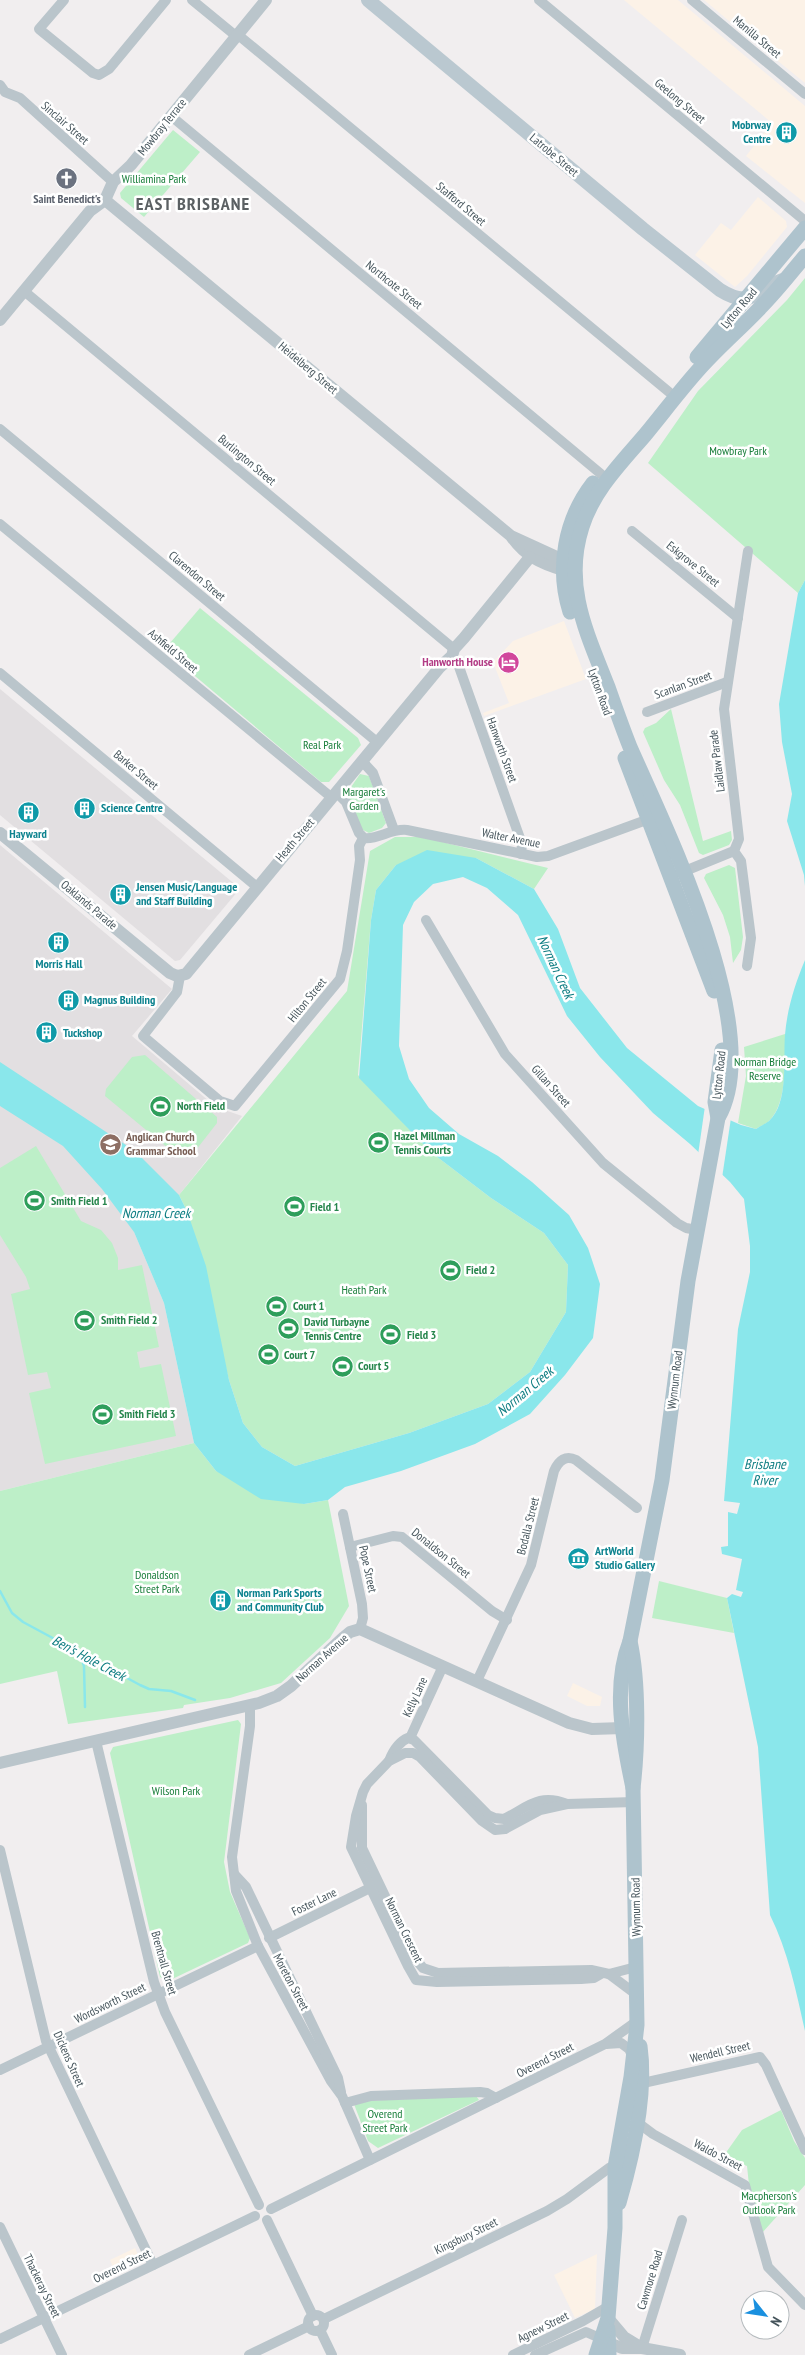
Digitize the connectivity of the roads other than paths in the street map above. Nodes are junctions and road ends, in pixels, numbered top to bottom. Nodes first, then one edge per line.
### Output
1 (64, 0) edge
2 (166, 0) edge
3 (192, 0) edge
4 (266, 0) edge
5 (368, 0) edge
6 (539, 0) edge
7 (692, 0) edge
8 (237, 35) junction
9 (1, 90) edge
10 (805, 94) edge
11 (171, 116) junction
12 (113, 182) junction
13 (105, 200) junction
14 (805, 221) edge
15 (805, 228) edge
16 (805, 256) edge
17 (786, 280) junction
18 (24, 291) junction
19 (747, 298) junction
20 (0, 320) edge
21 (669, 392) junction
22 (0, 429) edge
23 (600, 474) junction
24 (0, 524) edge
25 (632, 531) dead end
26 (511, 536) junction
27 (748, 551) dead end
28 (530, 557) junction
29 (566, 565) junction
30 (738, 618) junction
31 (453, 652) junction
32 (0, 673) edge
33 (727, 682) junction
34 (647, 712) dead end
35 (377, 742) junction
36 (362, 761) junction
37 (333, 795) junction
38 (648, 819) junction
39 (394, 830) junction
40 (0, 832) edge
41 (365, 838) junction
42 (734, 851) junction
43 (521, 854) junction
44 (677, 874) junction
45 (257, 887) junction
46 (426, 920) dead end
47 (747, 966) dead end
48 (180, 976) junction
49 (235, 1106) joint
50 (718, 1118) joint
51 (697, 1230) junction
52 (637, 1508) dead end
53 (343, 1514) dead end
54 (350, 1547) junction
55 (507, 1620) junction
56 (360, 1629) junction
57 (443, 1666) junction
58 (477, 1682) junction
59 (250, 1706) junction
60 (629, 1727) junction
61 (410, 1738) junction
62 (96, 1741) junction
63 (389, 1761) junction
64 (0, 1763) edge
65 (634, 1795) junction
66 (361, 1799) junction
67 (567, 1804) junction
68 (0, 1850) edge
69 (234, 1874) junction
70 (370, 1888) junction
71 (269, 1938) junction
72 (258, 1946) junction
73 (637, 1965) junction
74 (605, 1974) junction
75 (158, 1994) junction
76 (637, 1995) junction
77 (637, 2023) junction
78 (605, 2044) junction
79 (48, 2047) junction
80 (633, 2057) junction
81 (0, 2070) edge
82 (643, 2083) junction
83 (496, 2098) junction
84 (343, 2099) junction
85 (627, 2100) junction
86 (637, 2122) junction
87 (805, 2150) edge
88 (631, 2151) junction
89 (370, 2160) junction
90 (615, 2167) junction
91 (259, 2205) junction
92 (270, 2209) junction
93 (256, 2216) junction
94 (615, 2218) junction
95 (267, 2220) junction
96 (682, 2220) dead end
97 (0, 2227) edge
98 (153, 2265) junction
99 (805, 2305) edge
100 (608, 2314) junction
101 (313, 2316) junction
102 (44, 2318) junction
103 (324, 2319) junction
104 (583, 2321) junction
105 (309, 2326) junction
106 (320, 2330) junction
107 (586, 2332) junction
108 (0, 2339) edge
109 (607, 2346) edge
110 (642, 2348) junction
111 (62, 2355) edge
112 (249, 2355) edge
113 (332, 2355) edge
114 (513, 2355) edge
115 (535, 2355) edge
116 (596, 2355) edge
117 (680, 2355) edge

1 - 2 street
3 - 8 street, Stafford Street
4 - 8 street, Mowbray Terrace
5 - 19 main road, Latrobe Street
6 - 14 street, Geelong Street
7 - 10 street, Manilla Street
8 - 11 street, Mowbray Terrace
8 - 21 street, Stafford Street
9 - 12 street, Sinclair Street
11 - 12 street, Mowbray Terrace
11 - 23 street, Northcote Street
12 - 13 street, Mowbray Terrace
13 - 18 street, Mowbray Terrace
13 - 26 street, Heidelberg Street
15 - 19 main road, Lytton Road
16 - 17 main road, Lytton Road
17 - 19 main road
17 - 29 main road, Lytton Road
18 - 20 street, Mowbray Terrace
18 - 31 street, Burlington Street
19 - 21 main road, Lytton Road
21 - 23 main road, Lytton Road
22 - 35 street, Clarendon Street
23 - 29 main road, Lytton Road
24 - 37 street, Ashfield Street
25 - 30 street, Eskgrove Street
26 - 28 street, Heidelberg Street
26 - 29 street, Heidelberg Street
27 - 30 street, Laidlaw Parade
28 - 29 street, Heidelberg Street
28 - 31 street, Heath Street
29 - 38 main road, Lytton Road
29 - 44 main road, Lytton Road
30 - 33 street, Laidlaw Parade
31 - 35 street, Heath Street
31 - 43 street, Hanworth Street
32 - 45 street, Barker Street
33 - 34 street, Scanlan Street
33 - 42 street, Laidlaw Parade
35 - 36 street, Heath Street
36 - 37 street, Heath Street
36 - 39 street
37 - 41 street
37 - 45 street, Heath Street
38 - 43 street, Walter Avenue
38 - 44 main road, Lytton Road
39 - 41 street, Walter Avenue
39 - 43 street, Walter Avenue
40 - 48 street, Oaklands Parade
41 - 49 street, Hilton Street
42 - 44 street
42 - 47 street, Laidlaw Parade
44 - 50 main road, Lytton Road
45 - 48 street, Heath Street
46 - 51 street, Gillan Street
48 - 49 street, Heath Street
50 - 51 main road, Wynnum Road
51 - 60 main road, Wynnum Road
52 - 55 street, Bodalla Street
53 - 54 street, Pope Street
54 - 55 street, Donaldson Street
54 - 56 street, Pope Street
55 - 58 street, Bodalla Street
56 - 57 street, Norman Avenue
56 - 59 street, Norman Avenue
57 - 58 street, Norman Avenue
57 - 61 street, Kelly Lane
58 - 60 street, Norman Avenue
59 - 62 street, Norman Avenue
59 - 69 street, Moreton Street
60 - 65 main road, Wynnum Road
61 - 63 street, Norman Crescent
61 - 67 street, Norman Crescent
62 - 64 street, Norman Avenue
62 - 75 street, Brentnall Street
63 - 66 street, Norman Crescent
63 - 67 street, Norman Crescent
65 - 67 street, Norman Crescent
65 - 73 main road, Wynnum Road
66 - 70 street, Norman Crescent
66 - 74 street, Norman Crescent
68 - 79 street, Dickens Street
69 - 71 street, Moreton Street
69 - 72 street, Moreton Street
70 - 71 street, Foster Lane
70 - 74 street, Norman Crescent
71 - 84 street, Moreton Street
72 - 75 street, Wordsworth Street
72 - 84 street, Moreton Street
73 - 74 street, Norman Crescent
73 - 76 main road, Wynnum Road
74 - 76 street, Norman Crescent
75 - 79 street, Wordsworth Street
75 - 91 street, Brentnall Street
76 - 77 main road, Wynnum Road
77 - 78 street, Overend Street
77 - 80 main road, Wynnum Road
77 - 82 main road, Wynnum Road
78 - 80 street
78 - 83 street, Overend Street
79 - 81 street, Wordsworth Street
79 - 98 street, Dickens Street
80 - 85 main road, Wynnum Road
82 - 85 main road
82 - 86 main road, Wynnum Road
82 - 87 street, Wendell Street
83 - 84 street
83 - 89 street, Overend Street
84 - 89 street, Moreton Street
85 - 90 main road, Wynnum Road
86 - 88 main road, Wynnum Road
86 - 99 street, Waldo Street
88 - 90 main road
88 - 94 main road, Wynnum Road
89 - 92 street, Overend Street
90 - 94 main road, Wynnum Road
90 - 103 street, Kingsbury Street
91 - 92 street
91 - 93 street
92 - 95 street
93 - 95 street
93 - 98 street, Overend Street
94 - 100 main road, Wynnum Road
95 - 101 street
96 - 110 street, Cawmore Road
97 - 102 street, Thackeray Street
98 - 102 street, Overend Street
100 - 104 street, Agnew Street
100 - 109 main road, Wynnum Road
100 - 110 street
101 - 103 street
101 - 105 street
102 - 108 street, Overend Street
102 - 111 street, Thackeray Street
103 - 106 street
104 - 107 street, Agnew Street
104 - 114 street, Agnew Street
105 - 106 street
105 - 112 street
106 - 113 street
107 - 109 street, Agnew Street
107 - 115 street, Agnew Street
109 - 110 street
109 - 116 main road
110 - 117 street

